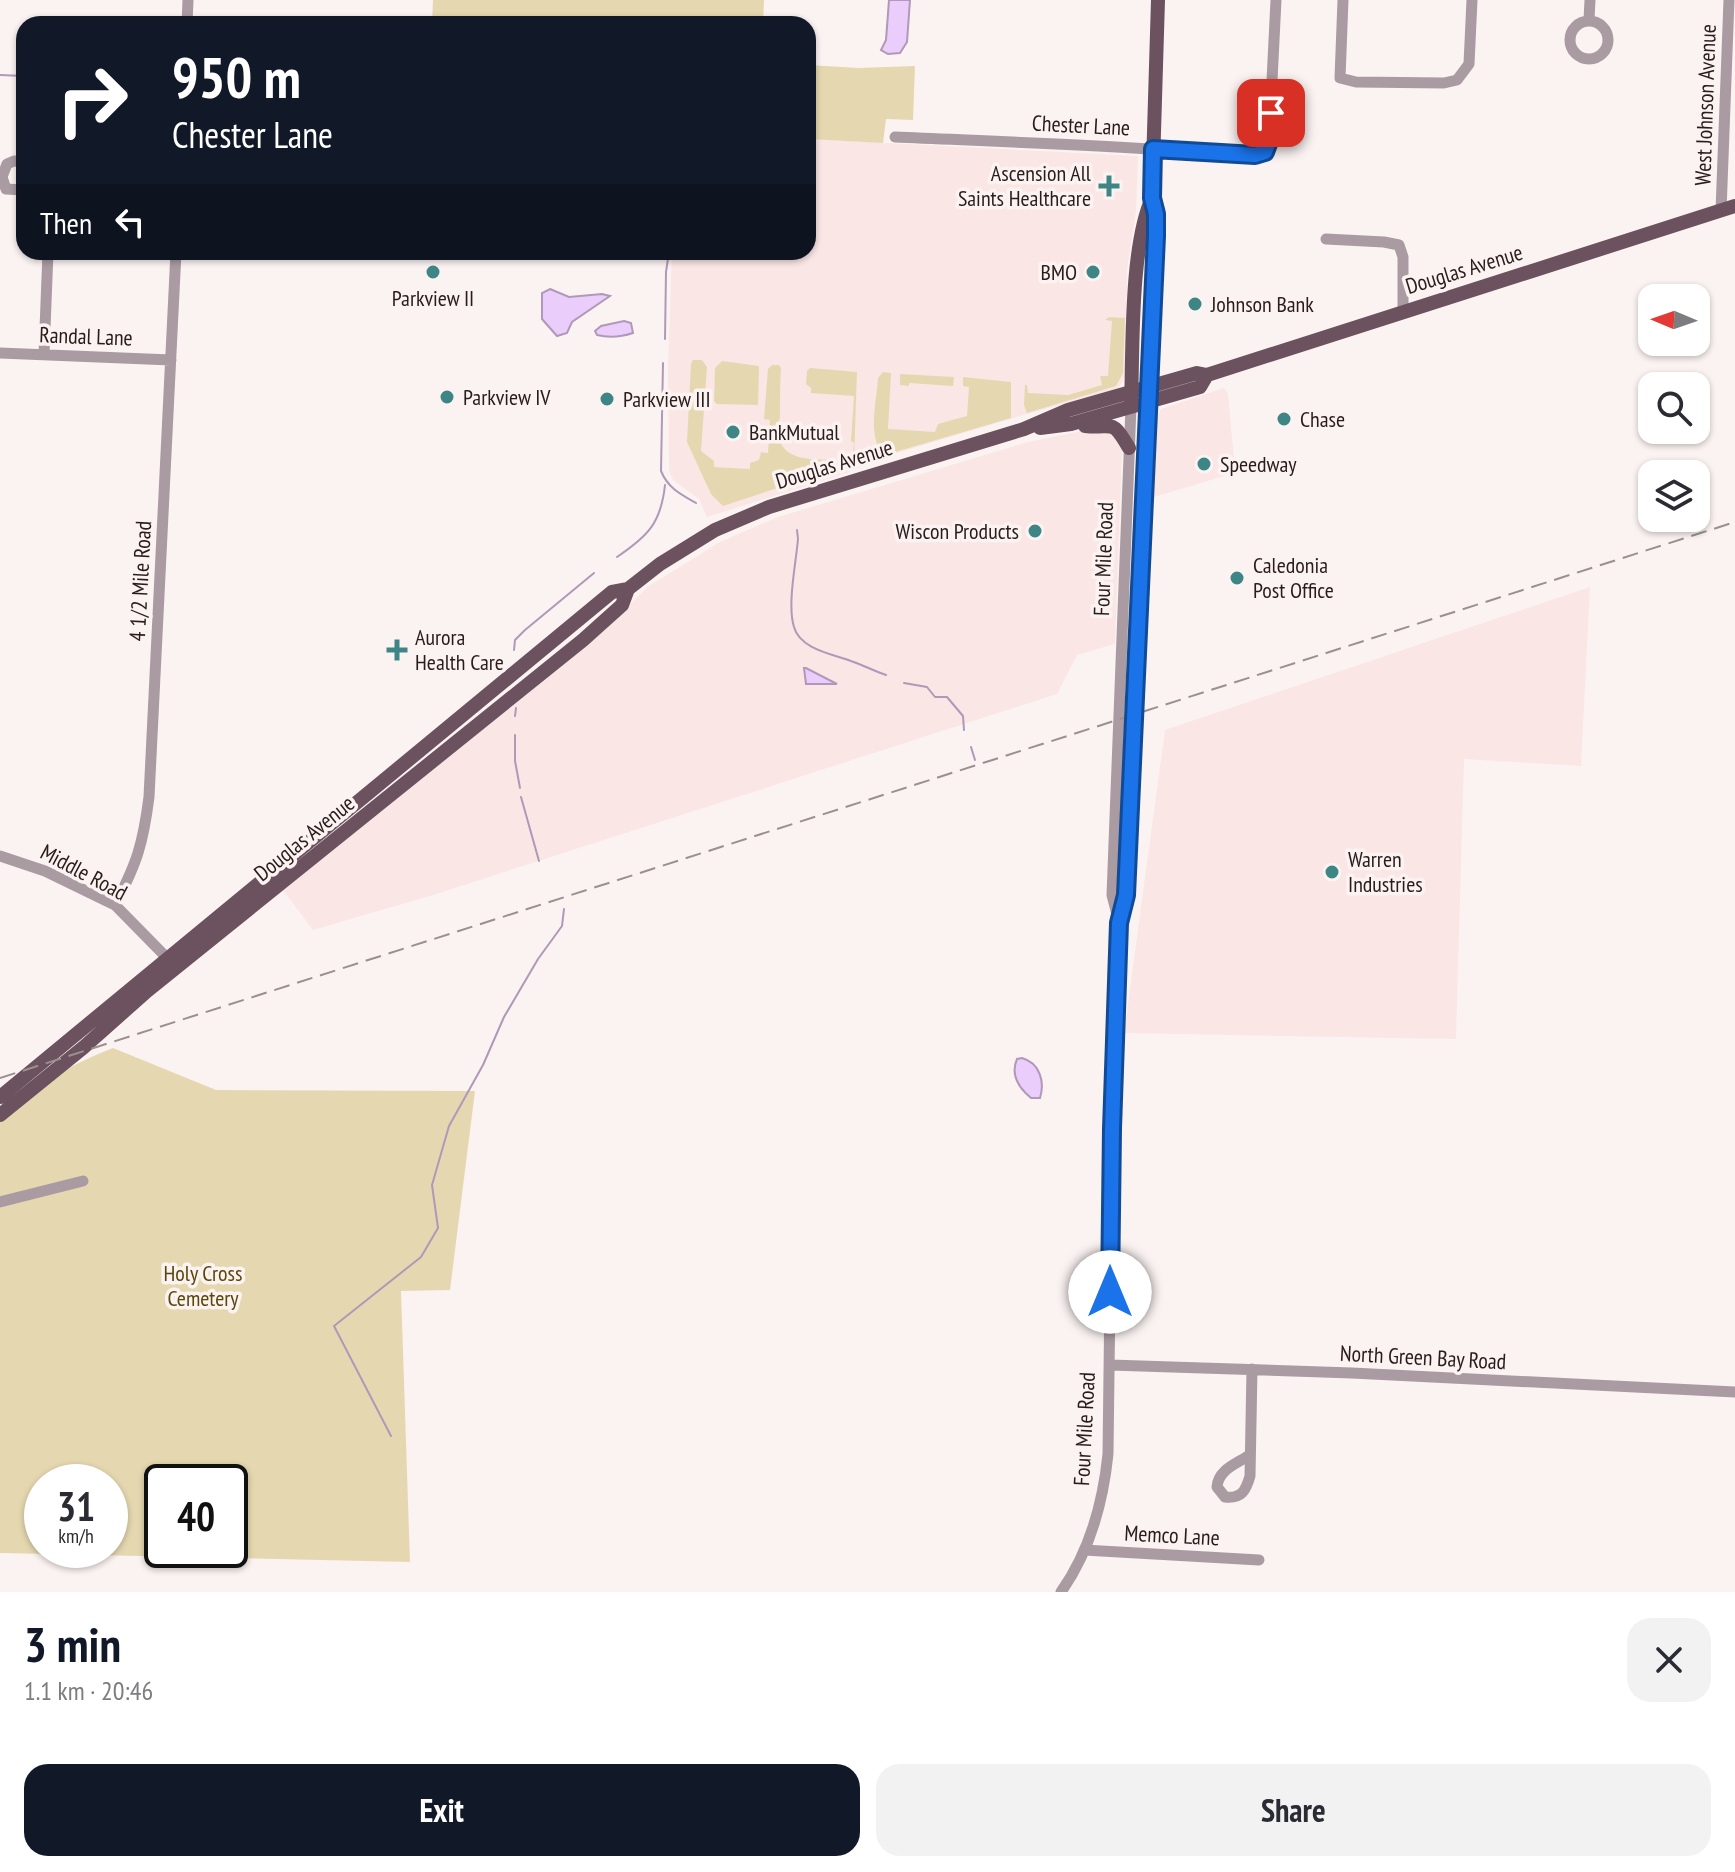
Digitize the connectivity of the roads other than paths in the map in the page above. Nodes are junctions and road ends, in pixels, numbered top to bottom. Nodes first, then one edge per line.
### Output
1 (1158, 0) edge
2 (1276, 0) edge
3 (1343, 0) edge
4 (1472, 0) edge
5 (1590, 0) edge
6 (1729, 0) edge
7 (1589, 20) dead end
8 (895, 137) dead end
9 (1153, 149) junction
10 (16, 161) edge
11 (16, 190) edge
12 (1152, 198) junction
13 (1728, 208) edge
14 (1326, 239) dead end
15 (48, 260) edge
16 (176, 260) edge
17 (1403, 312) junction
18 (0, 353) edge
19 (44, 354) junction
20 (1149, 356) junction
21 (171, 360) junction
22 (1207, 375) junction
23 (1179, 378) junction
24 (1147, 394) junction
25 (1131, 399) junction
26 (1077, 422) junction
27 (1024, 429) junction
28 (1129, 448) junction
29 (0, 856) edge
30 (115, 905) junction
31 (1119, 923) junction
32 (172, 962) junction
33 (0, 1097) edge
34 (0, 1115) edge
35 (83, 1181) dead end
36 (0, 1202) edge
37 (1110, 1365) junction
38 (1252, 1369) junction
39 (1735, 1392) edge
40 (1248, 1456) dead end
41 (1084, 1550) junction
42 (1259, 1560) dead end
43 (1061, 1592) edge

1 - 9 main road, Four Mile Road
2 - 9 street, Chester Lane
3 - 4 street
5 - 7 street
6 - 13 street, West Johnson Avenue
8 - 9 street, Chester Lane
9 - 12 main road, Four Mile Road
10 - 11 street
12 - 20 main road, Four Mile Road
12 - 25 main road, Four Mile Road
13 - 17 main road, Douglas Avenue
14 - 17 street
15 - 19 street
16 - 21 street, 4 1/2 Mile Road
17 - 22 main road, Douglas Avenue
18 - 19 street, Randal Lane
19 - 21 street, Randal Lane
20 - 23 main road
20 - 24 main road, Four Mile Road
21 - 30 street, 4 1/2 Mile Road
22 - 23 main road, Douglas Avenue
22 - 24 main road, Douglas Avenue
23 - 24 main road, Douglas Avenue
24 - 25 main road, Douglas Avenue
24 - 31 street, Four Mile Road
25 - 26 main road, Douglas Avenue
25 - 27 main road, Douglas Avenue
25 - 28 street, Four Mile Road
26 - 27 main road, Douglas Avenue
26 - 28 main road
27 - 32 main road, Douglas Avenue
28 - 31 street, Four Mile Road
29 - 30 street, Middle Road
30 - 32 street, Middle Road
31 - 37 street, Four Mile Road
32 - 33 main road, Douglas Avenue
32 - 34 main road, Douglas Avenue
35 - 36 street
37 - 38 street, North Green Bay Road
37 - 41 street, Four Mile Road
38 - 39 street, North Green Bay Road
38 - 40 street
41 - 42 street, Memco Lane
41 - 43 street, Four Mile Road

